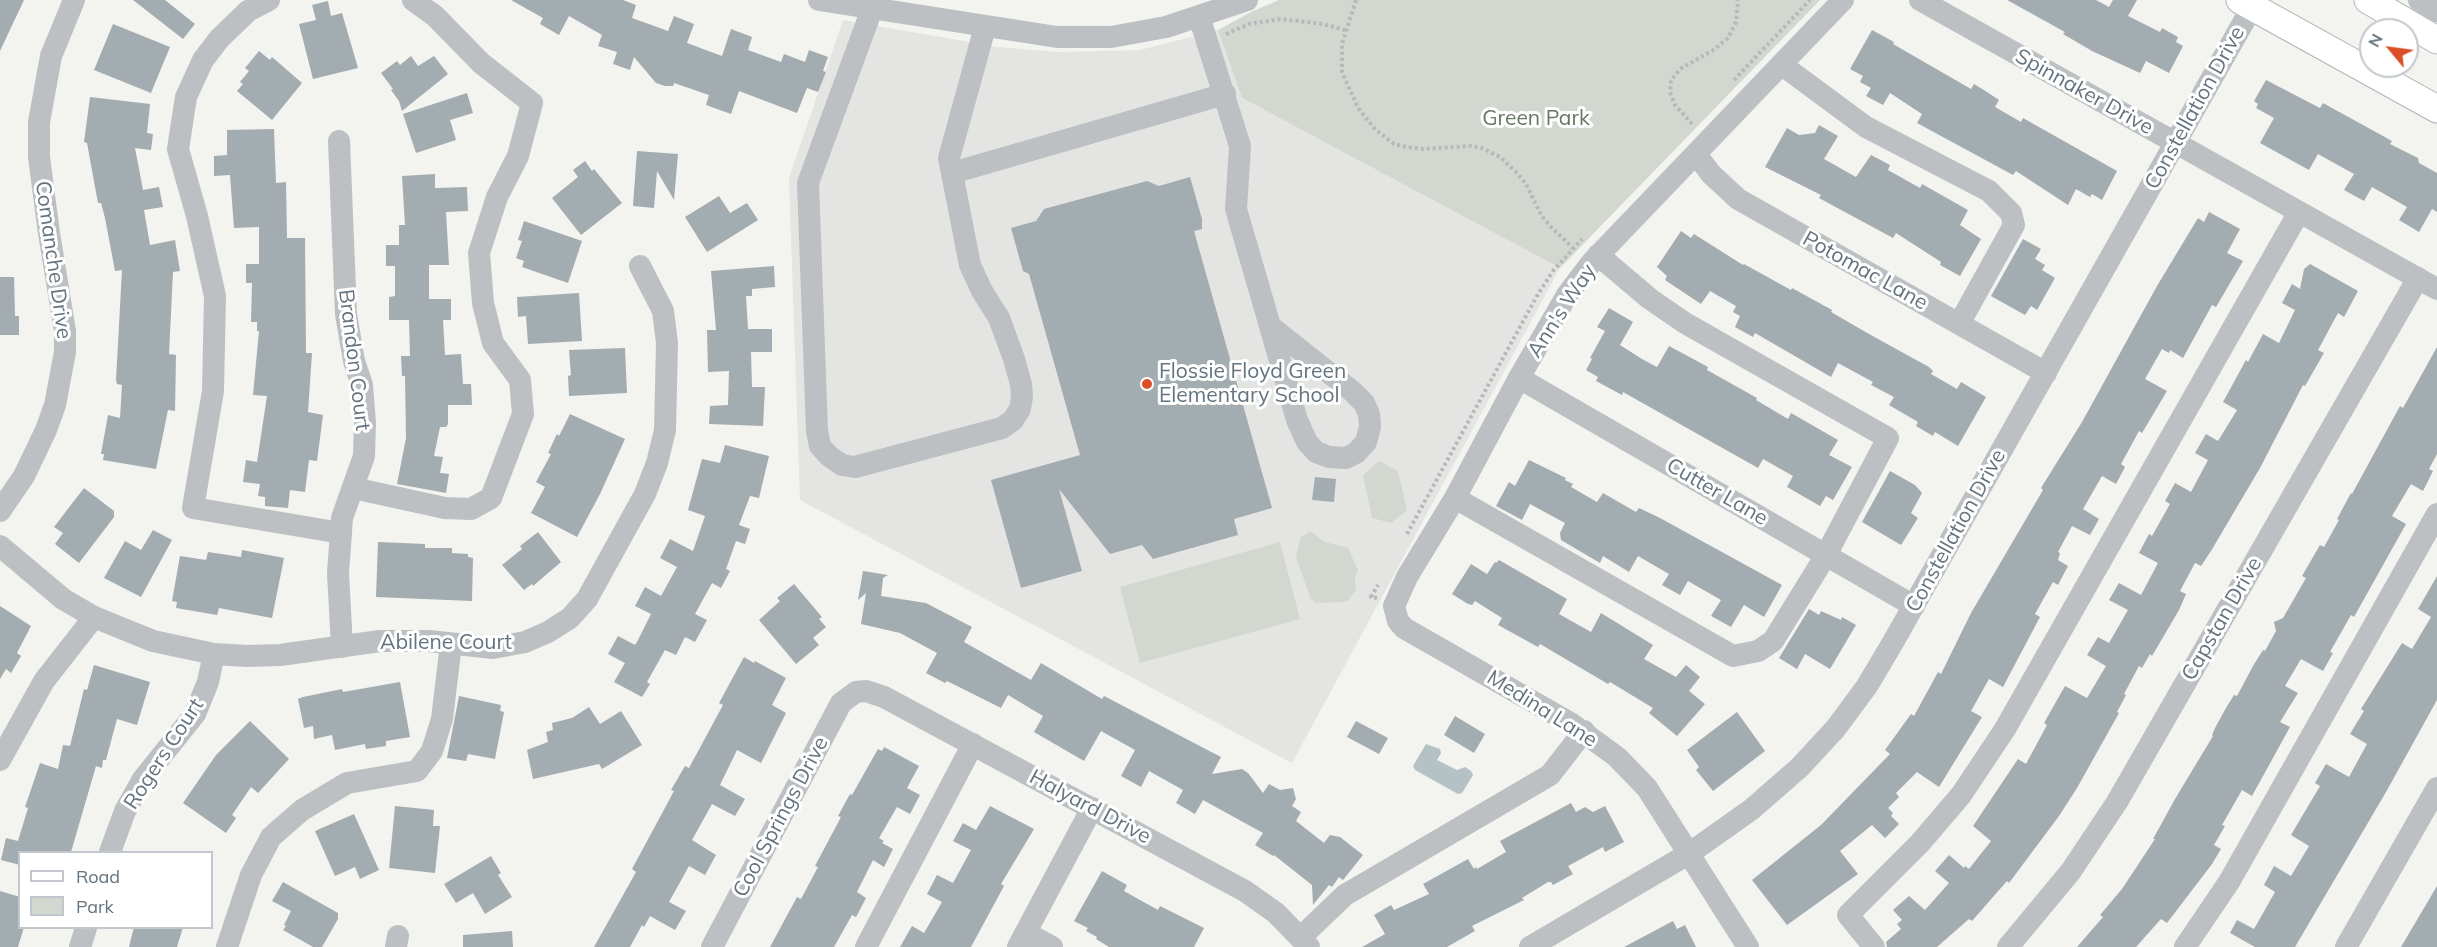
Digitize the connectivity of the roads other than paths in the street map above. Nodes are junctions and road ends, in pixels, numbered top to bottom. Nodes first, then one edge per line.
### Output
1 (74, 0) edge
2 (269, 0) edge
3 (413, 0) edge
4 (819, 0) edge
5 (1247, 0) edge
6 (1843, 0) edge
7 (1920, 0) edge
8 (2368, 0) edge
9 (2419, 0) edge
10 (2249, 2) edge
11 (872, 9) junction
12 (2437, 11) edge
13 (1199, 16) junction
14 (985, 27) junction
15 (2437, 40) edge
16 (1782, 65) junction
17 (1225, 94) junction
18 (2437, 109) edge
19 (339, 141) dead end
20 (2175, 144) junction
21 (1696, 154) junction
22 (952, 173) junction
23 (2299, 212) junction
24 (1598, 255) junction
25 (640, 266) dead end
26 (2428, 284) edge
27 (1959, 324) junction
28 (1270, 326) junction
29 (2046, 372) junction
30 (1519, 378) junction
31 (353, 488) junction
32 (1455, 498) junction
33 (0, 511) edge
34 (2437, 514) edge
35 (341, 533) junction
36 (0, 546) edge
37 (1826, 555) junction
38 (1914, 606) junction
39 (1395, 614) joint
40 (94, 617) junction
41 (452, 644) junction
42 (342, 647) junction
43 (214, 654) junction
44 (856, 692) joint
45 (1584, 731) junction
46 (973, 744) junction
47 (0, 760) edge
48 (2437, 788) edge
49 (1092, 808) junction
50 (110, 851) edge
51 (1690, 853) junction
52 (85, 929) edge
53 (1022, 940) edge
54 (1305, 942) edge
55 (80, 947) edge
56 (227, 947) edge
57 (712, 947) edge
58 (866, 947) edge
59 (1052, 947) edge
60 (1530, 947) edge
61 (1748, 947) edge
62 (1874, 947) edge
63 (2008, 947) edge
64 (2185, 947) edge
65 (2346, 947) edge

1 - 33 street, Comanche Drive
2 - 35 street
3 - 31 street
4 - 11 street
5 - 13 street
6 - 16 street, Ann's Way
7 - 20 street, Spinnaker Drive
8 - 15 main road
9 - 12 street
10 - 18 main road
10 - 20 street, Constellation Drive
11 - 14 street
11 - 22 street
13 - 14 street
13 - 17 street
14 - 22 street
16 - 21 street, Ann's Way
16 - 27 street
17 - 22 street
17 - 28 street
19 - 31 street, Brandon Court
20 - 23 street, Spinnaker Drive
20 - 29 street, Constellation Drive
21 - 24 street, Ann's Way
21 - 27 street, Potomac Lane
23 - 26 street, Spinnaker Drive
23 - 62 street
24 - 30 street, Ann's Way
24 - 37 street
25 - 41 street, Abilene Court
26 - 63 street, Capstan Drive
27 - 29 street, Potomac Lane
28 - 28 street
29 - 38 street, Constellation Drive
30 - 32 street, Ann's Way
30 - 37 street, Cutter Lane
31 - 35 street, Brandon Court
32 - 37 street
32 - 39 street, Ann's Way
34 - 64 street
35 - 42 street, Brandon Court
36 - 40 street, Abilene Court
37 - 38 street, Cutter Lane
38 - 51 street, Constellation Drive
39 - 45 street, Medina Lane
40 - 43 street, Abilene Court
40 - 47 street
41 - 42 street, Abilene Court
41 - 56 street
42 - 43 street, Abilene Court
43 - 50 street, Rogers Court
44 - 46 street, Halyard Drive
44 - 57 street, Cool Springs Drive
45 - 51 street, Medina Lane
45 - 54 street
46 - 49 street, Halyard Drive
46 - 58 street
48 - 65 street
49 - 53 street
49 - 54 street, Halyard Drive
51 - 60 street, Constellation Drive
51 - 61 street, Medina Lane
52 - 55 street
53 - 59 street

